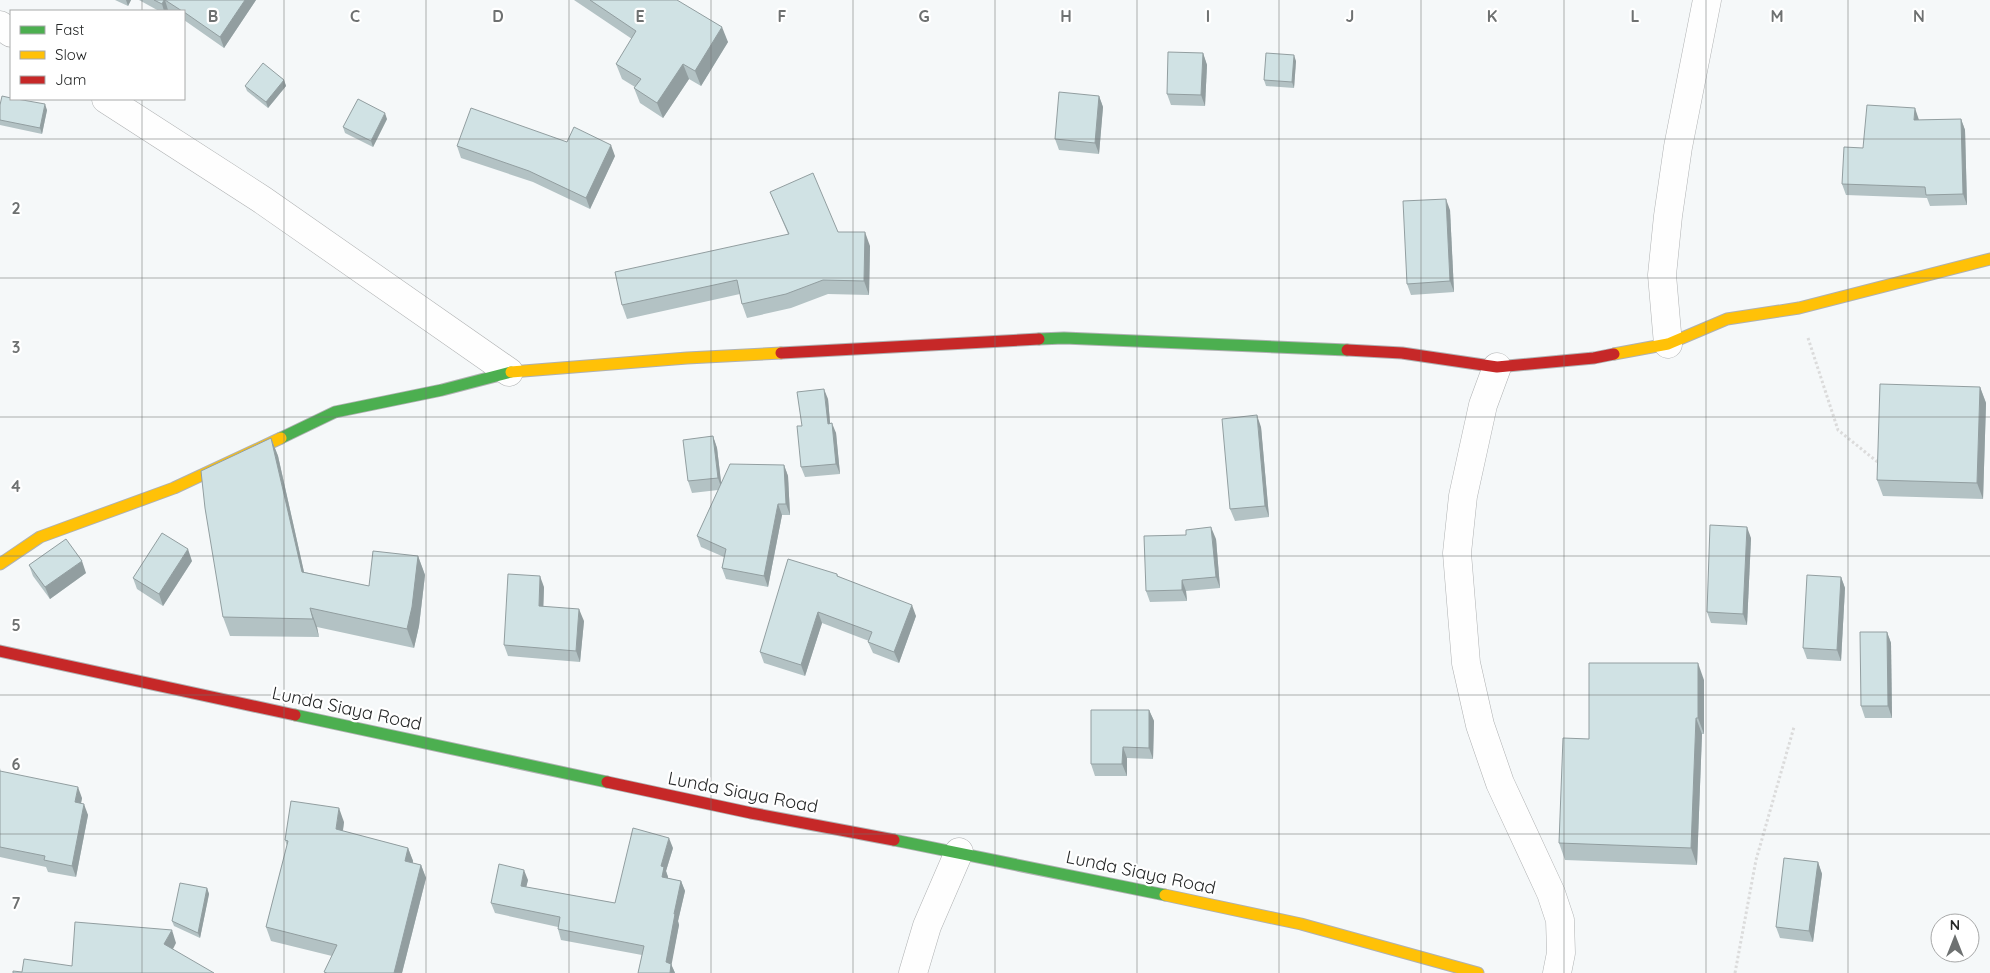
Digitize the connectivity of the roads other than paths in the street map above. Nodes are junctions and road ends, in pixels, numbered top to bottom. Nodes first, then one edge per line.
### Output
1 (1707, 0) edge
2 (108, 100) edge
3 (1990, 259) edge
4 (1668, 344) junction
5 (1497, 367) junction
6 (508, 372) junction
7 (0, 564) edge
8 (0, 651) edge
9 (959, 852) junction
10 (913, 973) edge
11 (1478, 973) edge
12 (1557, 973) edge

1 - 4 street
2 - 6 street
3 - 4 street
4 - 5 street
5 - 6 street
5 - 12 street
6 - 7 street
8 - 9 street, Lunda Siaya Road
9 - 10 street
9 - 11 street, Lunda Siaya Road

